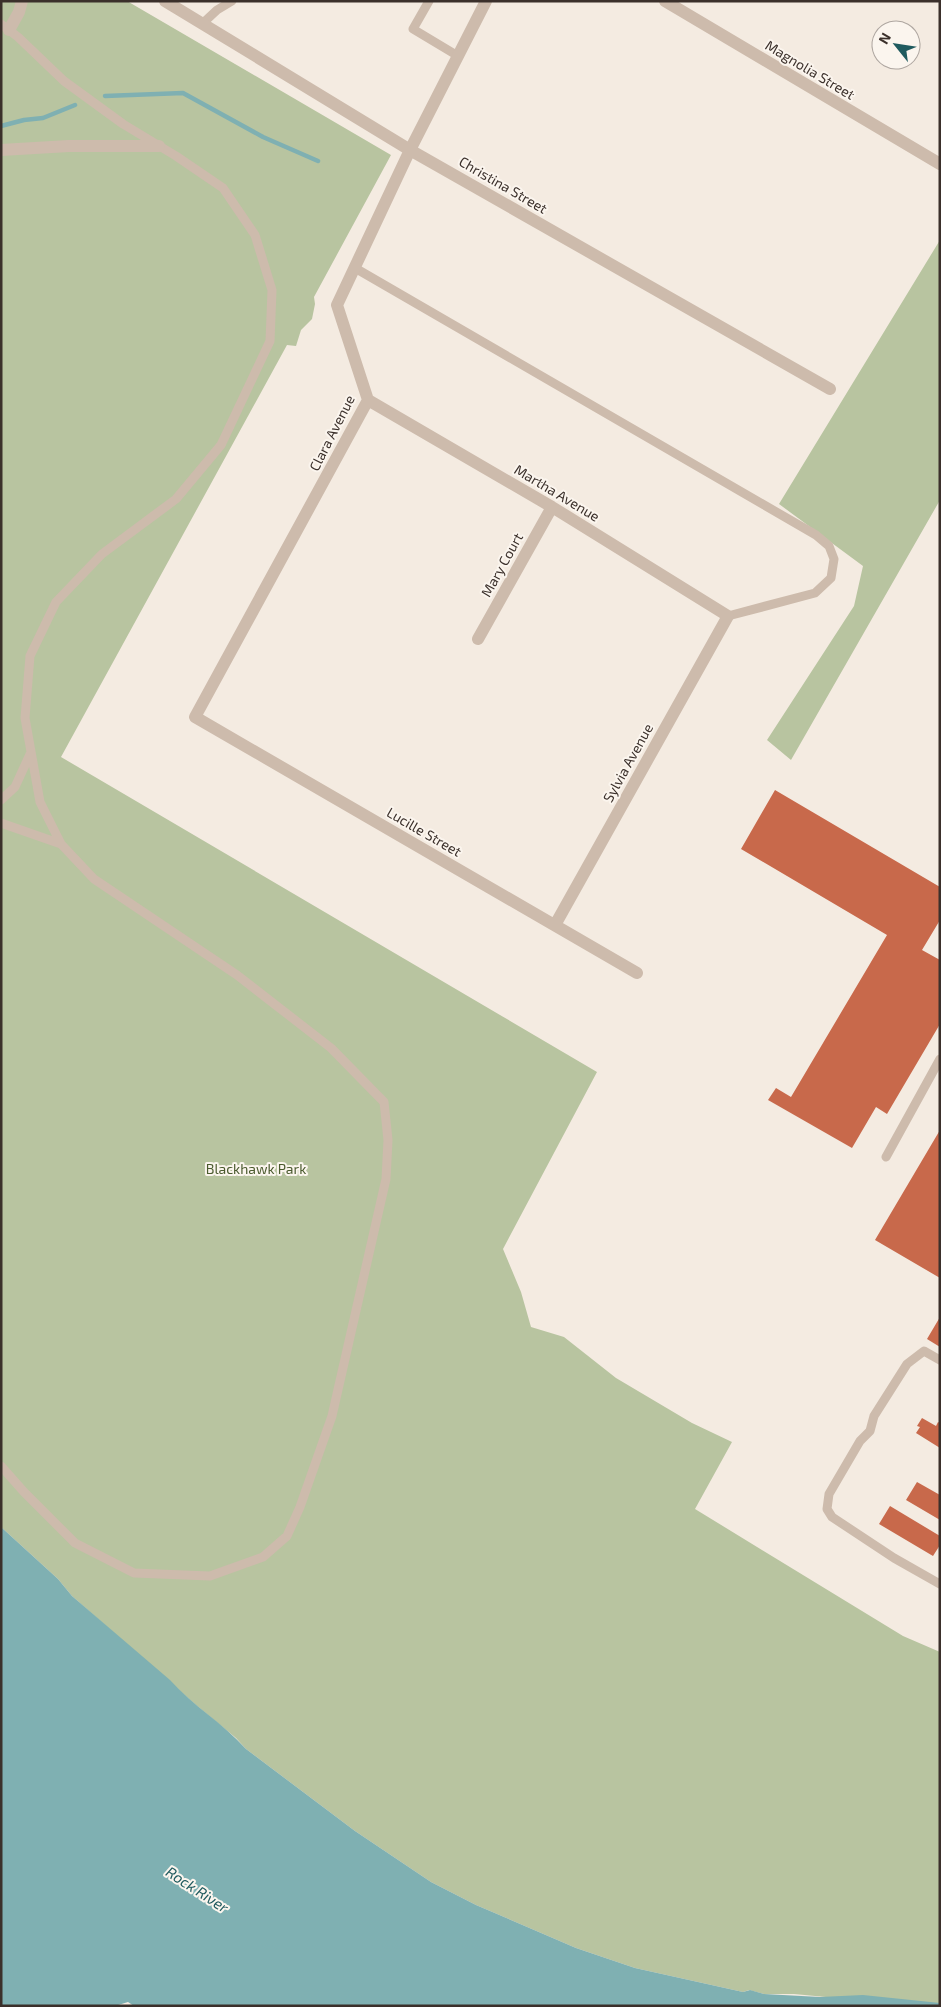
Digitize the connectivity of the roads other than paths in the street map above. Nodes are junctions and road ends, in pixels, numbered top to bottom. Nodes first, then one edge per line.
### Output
1 (22, 1) edge
2 (165, 1) edge
3 (232, 1) edge
4 (429, 1) edge
5 (486, 1) edge
6 (665, 1) edge
7 (202, 24) junction
8 (5, 27) edge
9 (458, 56) junction
10 (159, 146) junction
11 (1, 150) edge
12 (410, 150) junction
13 (940, 164) edge
14 (355, 268) junction
15 (830, 389) dead end
16 (368, 400) junction
17 (552, 506) junction
18 (728, 616) junction
19 (478, 639) dead end
20 (195, 717) joint
21 (31, 751) junction
22 (1, 800) edge
23 (1, 823) edge
24 (61, 844) junction
25 (555, 925) junction
26 (637, 973) dead end
27 (940, 1060) edge
28 (886, 1157) dead end
29 (940, 1360) edge
30 (1, 1466) edge
31 (940, 1584) edge

1 - 8 street
2 - 7 street, Christina Street
3 - 7 lane
4 - 9 lane
5 - 9 street, Clara Avenue
6 - 13 street, Magnolia Street
7 - 12 street, Christina Street
8 - 10 lane
9 - 12 street, Clara Avenue
10 - 11 street
10 - 21 lane
12 - 14 street, Clara Avenue
12 - 15 street, Christina Street
14 - 16 street, Clara Avenue
14 - 18 lane
16 - 17 street, Martha Avenue
16 - 20 street, Clara Avenue
17 - 18 street, Martha Avenue
17 - 19 street, Mary Court
18 - 25 street, Sylvia Avenue
20 - 25 street, Lucille Street
21 - 22 lane
21 - 24 lane
23 - 24 lane
24 - 30 lane
25 - 26 street, Lucille Street
27 - 28 lane
29 - 31 lane

